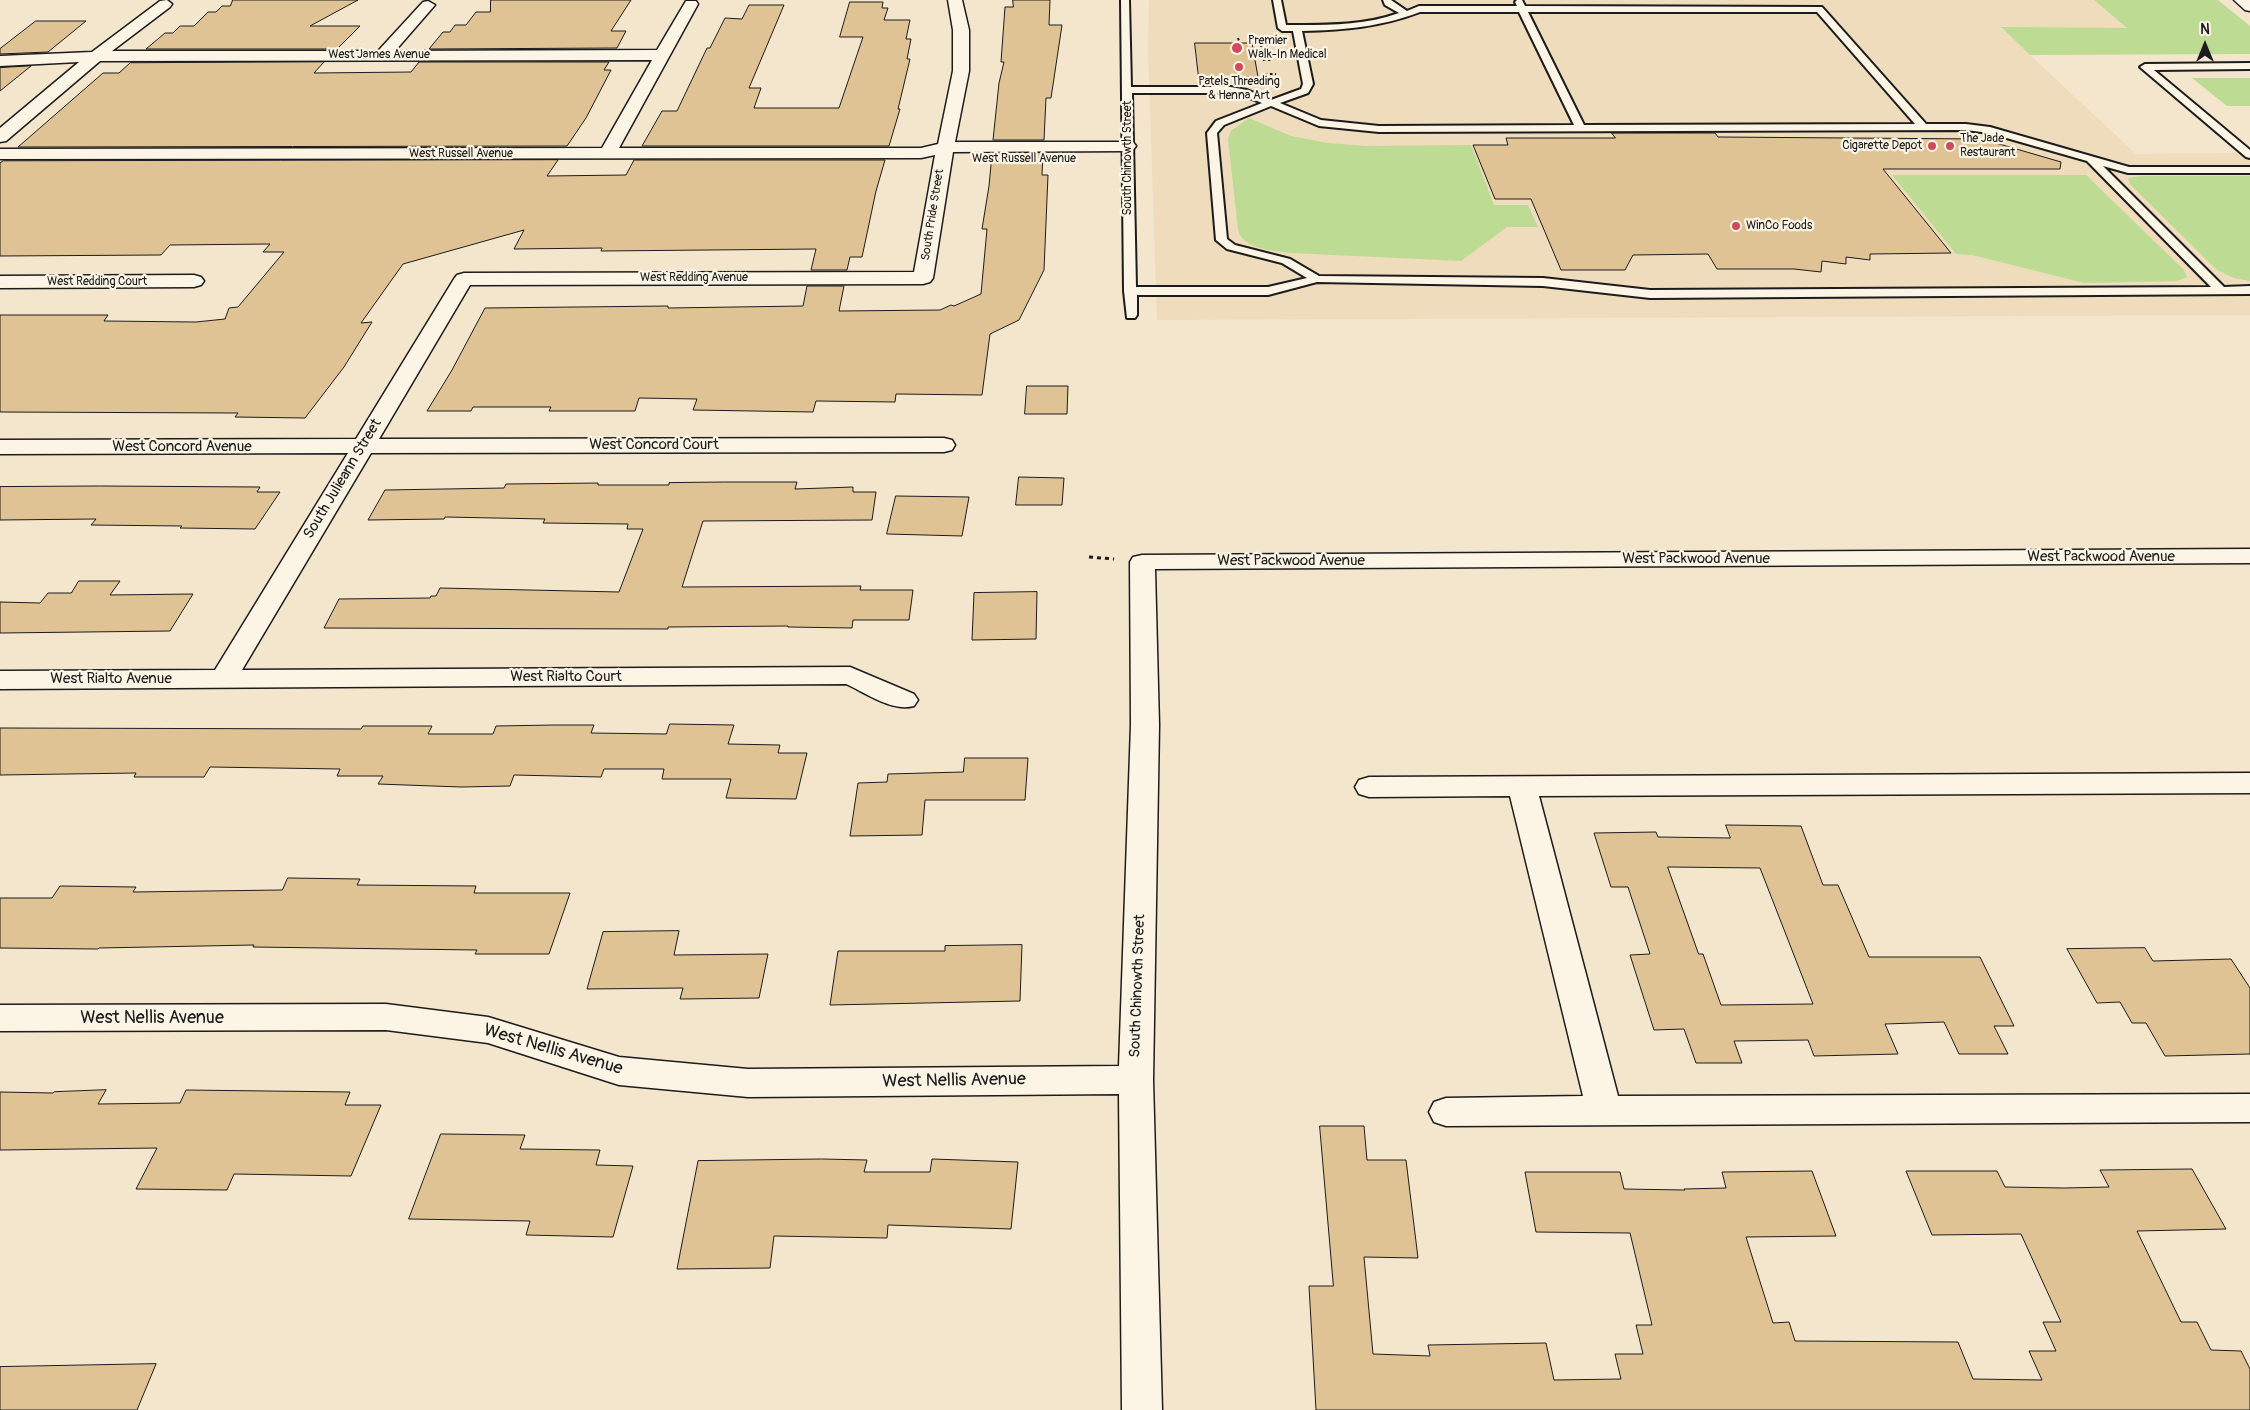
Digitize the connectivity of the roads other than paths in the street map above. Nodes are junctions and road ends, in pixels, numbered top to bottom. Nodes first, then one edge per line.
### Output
1 (955, 0) edge
2 (1125, 0) edge
3 (1277, 0) edge
4 (1387, 0) edge
5 (2241, 0) edge
6 (165, 4) dead end
7 (428, 4) dead end
8 (691, 4) dead end
9 (1520, 5) edge
10 (2250, 7) edge
11 (1406, 14) junction
12 (1297, 28) junction
13 (0, 51) edge
14 (383, 55) junction
15 (662, 55) junction
16 (96, 56) junction
17 (0, 60) edge
18 (2250, 66) edge
19 (1128, 90) junction
20 (1271, 103) junction
21 (1923, 127) junction
22 (1580, 128) junction
23 (0, 137) edge
24 (944, 153) junction
25 (1127, 153) junction
26 (0, 154) edge
27 (607, 154) junction
28 (2250, 156) edge
29 (2089, 159) junction
30 (2250, 170) edge
31 (923, 278) joint
32 (464, 279) joint
33 (1317, 279) junction
34 (194, 281) dead end
35 (0, 282) edge
36 (2221, 290) junction
37 (2250, 290) edge
38 (1130, 291) junction
39 (1130, 315) dead end
40 (944, 445) dead end
41 (363, 446) junction
42 (0, 448) edge
43 (2250, 556) edge
44 (1142, 562) joint
45 (223, 679) junction
46 (0, 680) edge
47 (904, 700) dead end
48 (2250, 783) edge
49 (1522, 786) junction
50 (1368, 788) dead end
51 (0, 1018) edge
52 (1136, 1080) junction
53 (2250, 1108) edge
54 (1604, 1110) junction
55 (1446, 1112) dead end
56 (1142, 1410) edge

1 - 24 street, South Pride Street
2 - 19 lane, South Chinowth Street
3 - 12 lane
4 - 11 lane
5 - 10 street
6 - 16 street
7 - 14 street
8 - 15 street
9 - 11 lane
9 - 21 lane
9 - 22 lane
11 - 12 lane
12 - 20 lane
13 - 16 street, West James Avenue
14 - 15 street, West James Avenue
14 - 16 street, West James Avenue
15 - 27 street
16 - 17 street, West James Avenue
16 - 23 street
18 - 28 lane
19 - 20 lane
19 - 25 lane, South Chinowth Street
20 - 22 lane
20 - 33 lane
21 - 22 lane
21 - 29 lane
24 - 25 street, West Russell Avenue
24 - 27 street, West Russell Avenue
24 - 31 street, South Pride Street
25 - 38 lane, South Chinowth Street
26 - 27 street, West Russell Avenue
29 - 30 lane
29 - 36 lane
31 - 32 street, West Redding Avenue
32 - 41 street, South Julieann Street
33 - 36 lane
33 - 38 lane
34 - 35 street, West Redding Court
36 - 37 lane
38 - 39 lane, South Chinowth Street
40 - 41 street, West Concord Court
41 - 42 street, West Concord Avenue
41 - 45 street, South Julieann Street
43 - 44 street, West Packwood Avenue
44 - 52 street, South Chinowth Street
45 - 46 street, West Rialto Avenue
45 - 47 street, West Rialto Court
48 - 49 street
49 - 50 street
49 - 54 street
51 - 52 street, West Nellis Avenue
52 - 56 street, South Chinowth Street
53 - 54 street
54 - 55 street

